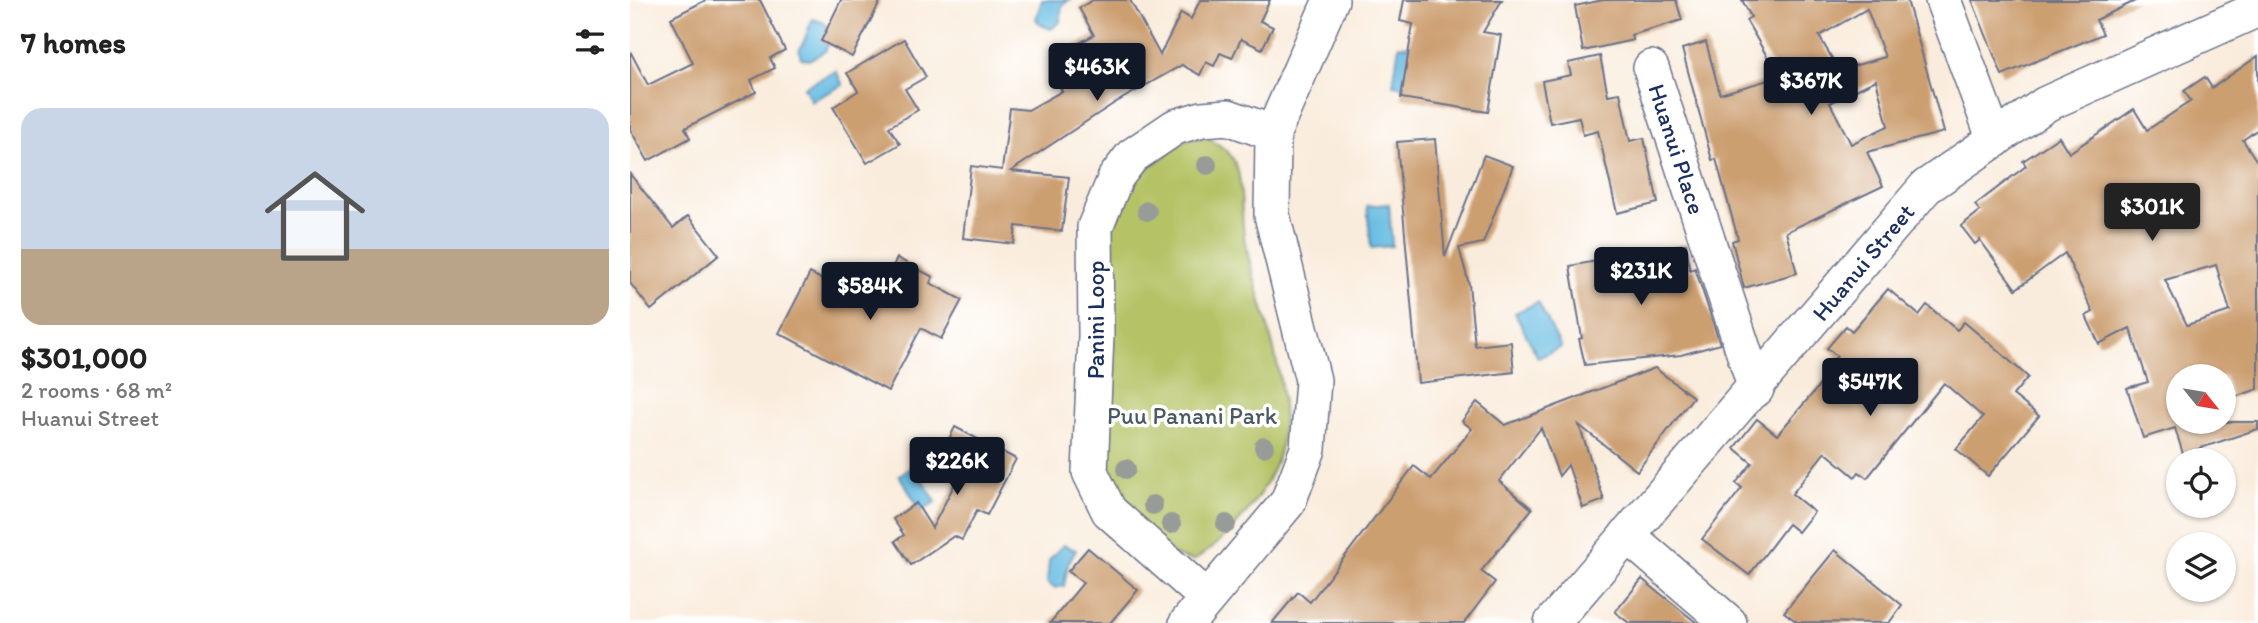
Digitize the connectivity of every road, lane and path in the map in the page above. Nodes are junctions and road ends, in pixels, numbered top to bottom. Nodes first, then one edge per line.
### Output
1 (1331, 0) edge
2 (1943, 0) edge
3 (2258, 9) edge
4 (1651, 68) dead end
5 (1273, 133) junction
6 (1995, 140) junction
7 (1756, 389) junction
8 (1627, 535) junction
9 (1197, 611) edge
10 (1552, 623) edge
11 (1730, 623) edge

1 - 5 street
2 - 6 street
3 - 6 street, Huanui Street
4 - 7 street, Huanui Place
5 - 9 street
5 - 9 street, Panini Loop
6 - 7 street, Huanui Street
7 - 8 street, Huanui Street
8 - 10 street, Huanui Street
8 - 11 street

